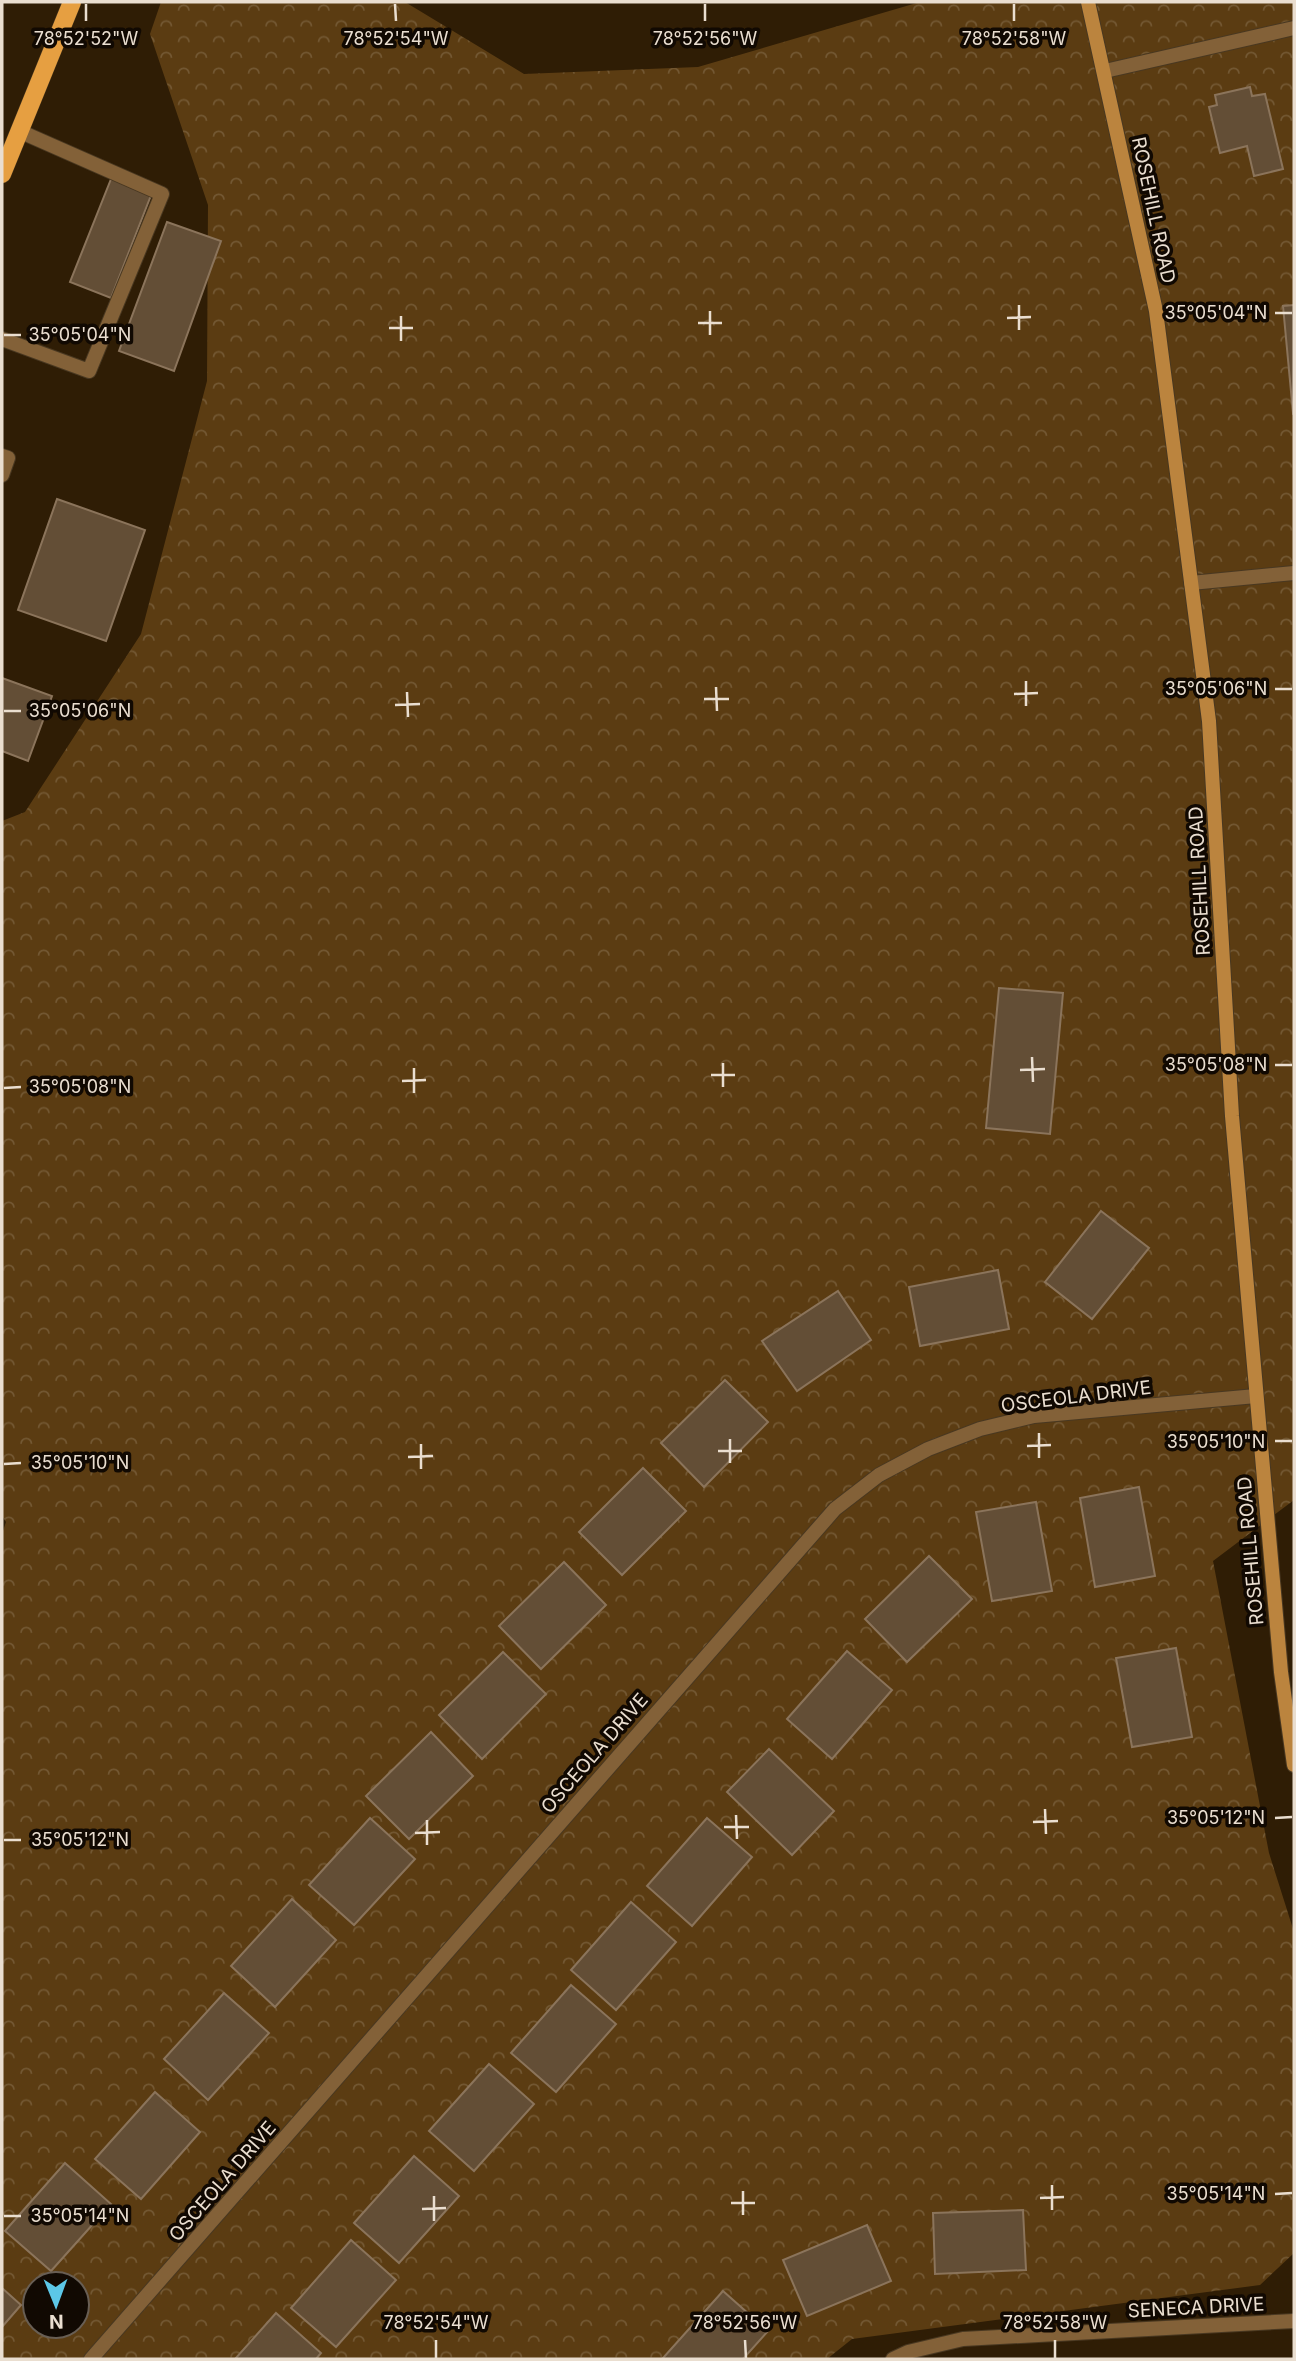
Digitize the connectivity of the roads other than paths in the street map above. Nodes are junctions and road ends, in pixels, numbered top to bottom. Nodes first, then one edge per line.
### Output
1 (72, 2) edge
2 (1088, 2) edge
3 (1294, 28) edge
4 (1105, 71) junction
5 (19, 131) junction
6 (2, 174) edge
7 (2, 339) edge
8 (2, 456) edge
9 (2, 475) edge
10 (1294, 573) edge
11 (1192, 583) junction
12 (1256, 1396) junction
13 (1294, 1765) edge
14 (1294, 2321) edge
15 (91, 2359) edge
16 (893, 2359) edge

1 - 5 main road
2 - 4 main road, ROSEHILL ROAD
3 - 4 street
4 - 11 main road, ROSEHILL ROAD
5 - 6 main road
5 - 7 street
8 - 9 street
10 - 11 street
11 - 12 main road, ROSEHILL ROAD
12 - 13 main road, ROSEHILL ROAD
12 - 15 street, OSCEOLA DRIVE
14 - 16 street, SENECA DRIVE

